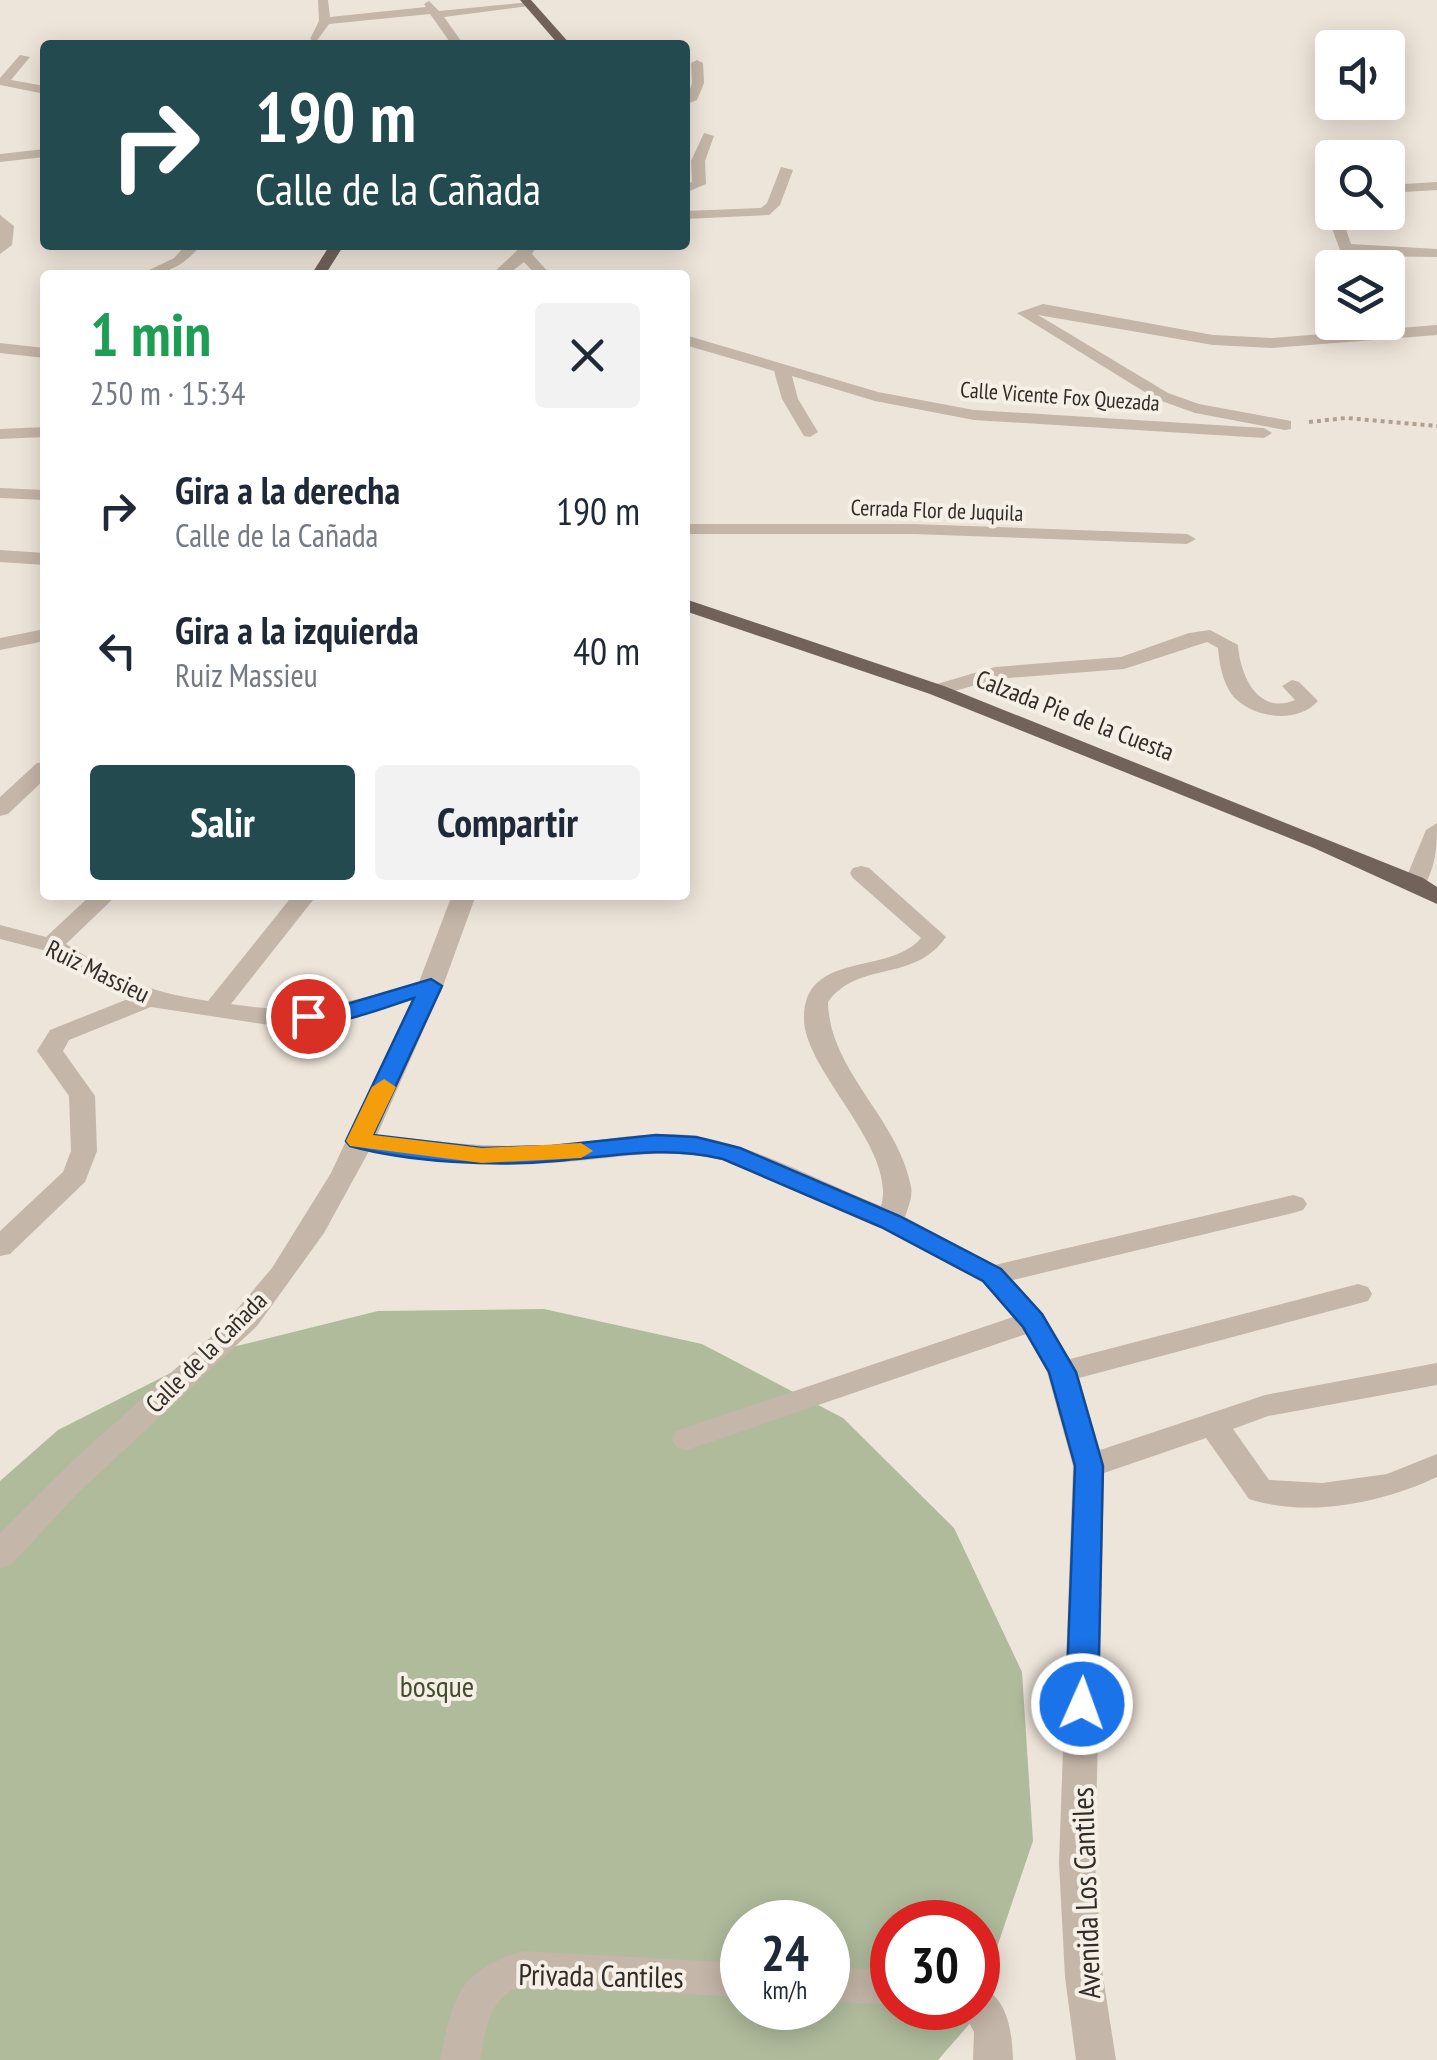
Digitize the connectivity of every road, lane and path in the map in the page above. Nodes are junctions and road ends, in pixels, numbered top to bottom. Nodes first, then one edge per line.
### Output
1 (324, 0) edge
2 (528, 2) edge
3 (433, 8) edge
4 (325, 21) junction
5 (316, 39) dead end
6 (455, 40) edge
7 (561, 40) edge
8 (24, 57) dead end
9 (697, 63) dead end
10 (40, 89) edge
11 (690, 96) edge
12 (708, 136) dead end
13 (40, 154) edge
14 (0, 158) edge
15 (786, 170) dead end
16 (1437, 186) edge
17 (690, 187) edge
18 (1405, 188) edge
19 (690, 216) edge
20 (0, 218) edge
21 (1338, 230) edge
22 (0, 250) edge
23 (189, 250) edge
24 (528, 250) edge
25 (1437, 253) edge
26 (157, 270) edge
27 (504, 270) edge
28 (1437, 330) edge
29 (690, 342) edge
30 (0, 348) edge
31 (40, 352) edge
32 (782, 371) junction
33 (1286, 425) junction
34 (1437, 426) edge
35 (40, 432) edge
36 (810, 432) dead end
37 (0, 434) edge
38 (0, 493) edge
39 (40, 495) edge
40 (690, 529) edge
41 (1187, 538) dead end
42 (0, 556) edge
43 (40, 559) edge
44 (690, 606) edge
45 (40, 636) edge
46 (8, 641) edge
47 (1292, 686) dead end
48 (938, 690) junction
49 (40, 773) edge
50 (0, 809) edge
51 (1437, 830) edge
52 (861, 873) dead end
53 (1415, 883) junction
54 (1437, 897) edge
55 (99, 900) edge
56 (302, 900) edge
57 (462, 900) edge
58 (0, 932) edge
59 (51, 944) junction
60 (431, 986) junction
61 (149, 1000) junction
62 (213, 1011) junction
63 (358, 1141) junction
64 (1293, 1204) dead end
65 (890, 1222) junction
66 (0, 1247) edge
67 (992, 1275) junction
68 (1358, 1294) dead end
69 (1033, 1321) junction
70 (1062, 1372) junction
71 (1437, 1374) edge
72 (1213, 1424) junction
73 (687, 1439) dead end
74 (1435, 1465) edge
75 (1089, 1466) junction
76 (0, 1556) edge
77 (720, 1979) edge
78 (993, 2030) edge
79 (460, 2060) edge
80 (994, 2060) edge
81 (1096, 2060) edge

1 - 4 street
2 - 3 street
2 - 7 main road
3 - 4 street
3 - 6 street
4 - 5 street
8 - 10 street
9 - 11 street
12 - 17 street
13 - 14 street
15 - 19 street
16 - 18 street
20 - 22 street
21 - 25 street
23 - 26 street
24 - 27 street
28 - 33 street
29 - 32 street, Calle Vicente Fox Quezada
30 - 31 street
32 - 33 street, Calle Vicente Fox Quezada
32 - 36 street
33 - 34 path
35 - 37 street
38 - 39 street
40 - 41 street, Cerrada Flor de Juquila
42 - 43 street
44 - 48 main road, Calzada Pie de la Cuesta
45 - 46 street
47 - 48 street
48 - 53 main road, Calzada Pie de la Cuesta
49 - 50 street
51 - 53 street
52 - 65 street
53 - 54 main road, Calzada Pie de la Cuesta
55 - 59 street
56 - 62 street
57 - 60 street, Calle de la Cañada
58 - 59 street, Ruiz Massieu
59 - 61 street, Ruiz Massieu
60 - 62 street, Ruiz Massieu
60 - 63 street, Calle de la Cañada
61 - 62 street, Ruiz Massieu
61 - 66 street
63 - 65 street, Avenida Los Cantiles
63 - 76 street, Calle de la Cañada
64 - 67 street
65 - 67 street, Avenida Los Cantiles
67 - 69 street, Avenida Los Cantiles
68 - 70 street
69 - 70 street, Avenida Los Cantiles
69 - 73 street
70 - 75 street, Avenida Los Cantiles
71 - 72 street
72 - 74 street
72 - 75 street
75 - 81 street, Avenida Los Cantiles
77 - 79 street, Privada Cantiles
78 - 80 street

